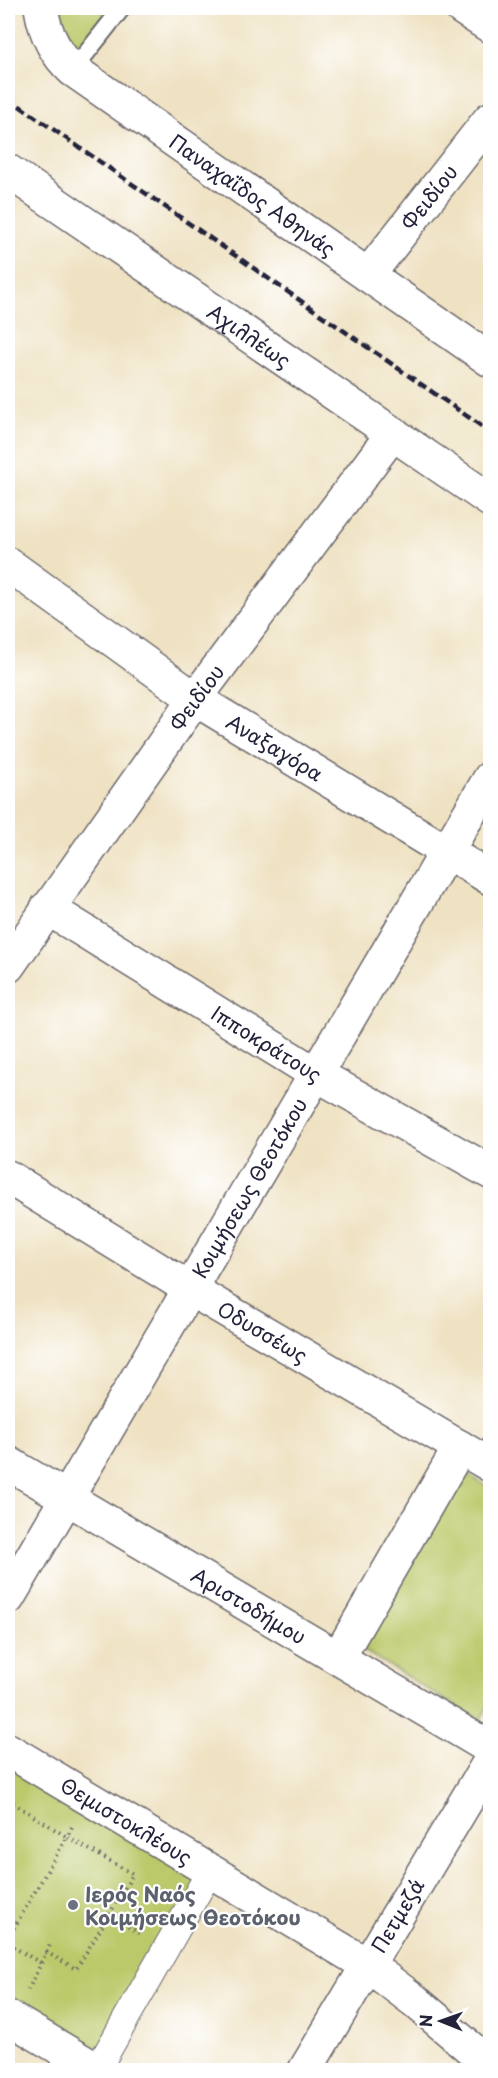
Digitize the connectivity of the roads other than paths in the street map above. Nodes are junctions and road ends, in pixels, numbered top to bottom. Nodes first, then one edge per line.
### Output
1 (41, 8) edge
2 (122, 8) edge
3 (462, 8) edge
4 (490, 26) edge
5 (73, 70) junction
6 (490, 119) edge
7 (8, 171) edge
8 (368, 274) junction
9 (490, 360) edge
10 (393, 433) junction
11 (490, 500) edge
12 (8, 564) edge
13 (195, 699) junction
14 (490, 778) edge
15 (447, 852) junction
16 (490, 878) edge
17 (47, 908) junction
18 (13, 947) edge
19 (316, 1074) junction
20 (490, 1172) edge
21 (8, 1177) edge
22 (190, 1289) junction
23 (460, 1447) junction
24 (8, 1463) edge
25 (490, 1465) edge
26 (67, 1498) junction
27 (8, 1598) edge
28 (338, 1658) junction
29 (490, 1748) edge
30 (8, 1750) edge
31 (490, 1761) edge
32 (210, 1871) junction
33 (369, 1966) junction
34 (16, 2008) edge
35 (490, 2066) edge
36 (97, 2070) edge
37 (305, 2070) edge

1 - 5 street, Παναχαΐδος Αθηνάς
2 - 5 lane
3 - 4 street
5 - 8 street, Παναχαΐδος Αθηνάς
6 - 8 street, Φειδίου
7 - 10 street, Αχιλλέως
8 - 9 street, Παναχαΐδος Αθηνάς
10 - 11 street, Αχιλλέως
10 - 13 street, Φειδίου
12 - 13 street, Αναξαγόρα
13 - 15 street, Αναξαγόρα
13 - 17 street, Φειδίου
14 - 15 street, Κοιμήσεως Θεοτόκου
15 - 16 street, Αναξαγόρα
15 - 19 street, Κοιμήσεως Θεοτόκου
17 - 18 street, Φειδίου
17 - 19 street, Ιπποκράτους
19 - 20 street, Ιπποκράτους
19 - 22 street, Κοιμήσεως Θεοτόκου
21 - 22 street, Οδυσσέως
22 - 23 street, Οδυσσέως
22 - 26 street, Κοιμήσεως Θεοτόκου
23 - 25 street, Οδυσσέως
23 - 28 street
24 - 26 street, Αριστοδήμου
26 - 27 street, Κοιμήσεως Θεοτόκου
26 - 28 street, Αριστοδήμου
28 - 29 street, Αριστοδήμου
30 - 32 street, Θεμιστοκλέους
31 - 33 street, Πετμεζά
32 - 33 street, Θεμιστοκλέους
32 - 36 street
33 - 35 street, Θεμιστοκλέους
33 - 37 street, Πετμεζά
34 - 36 street

